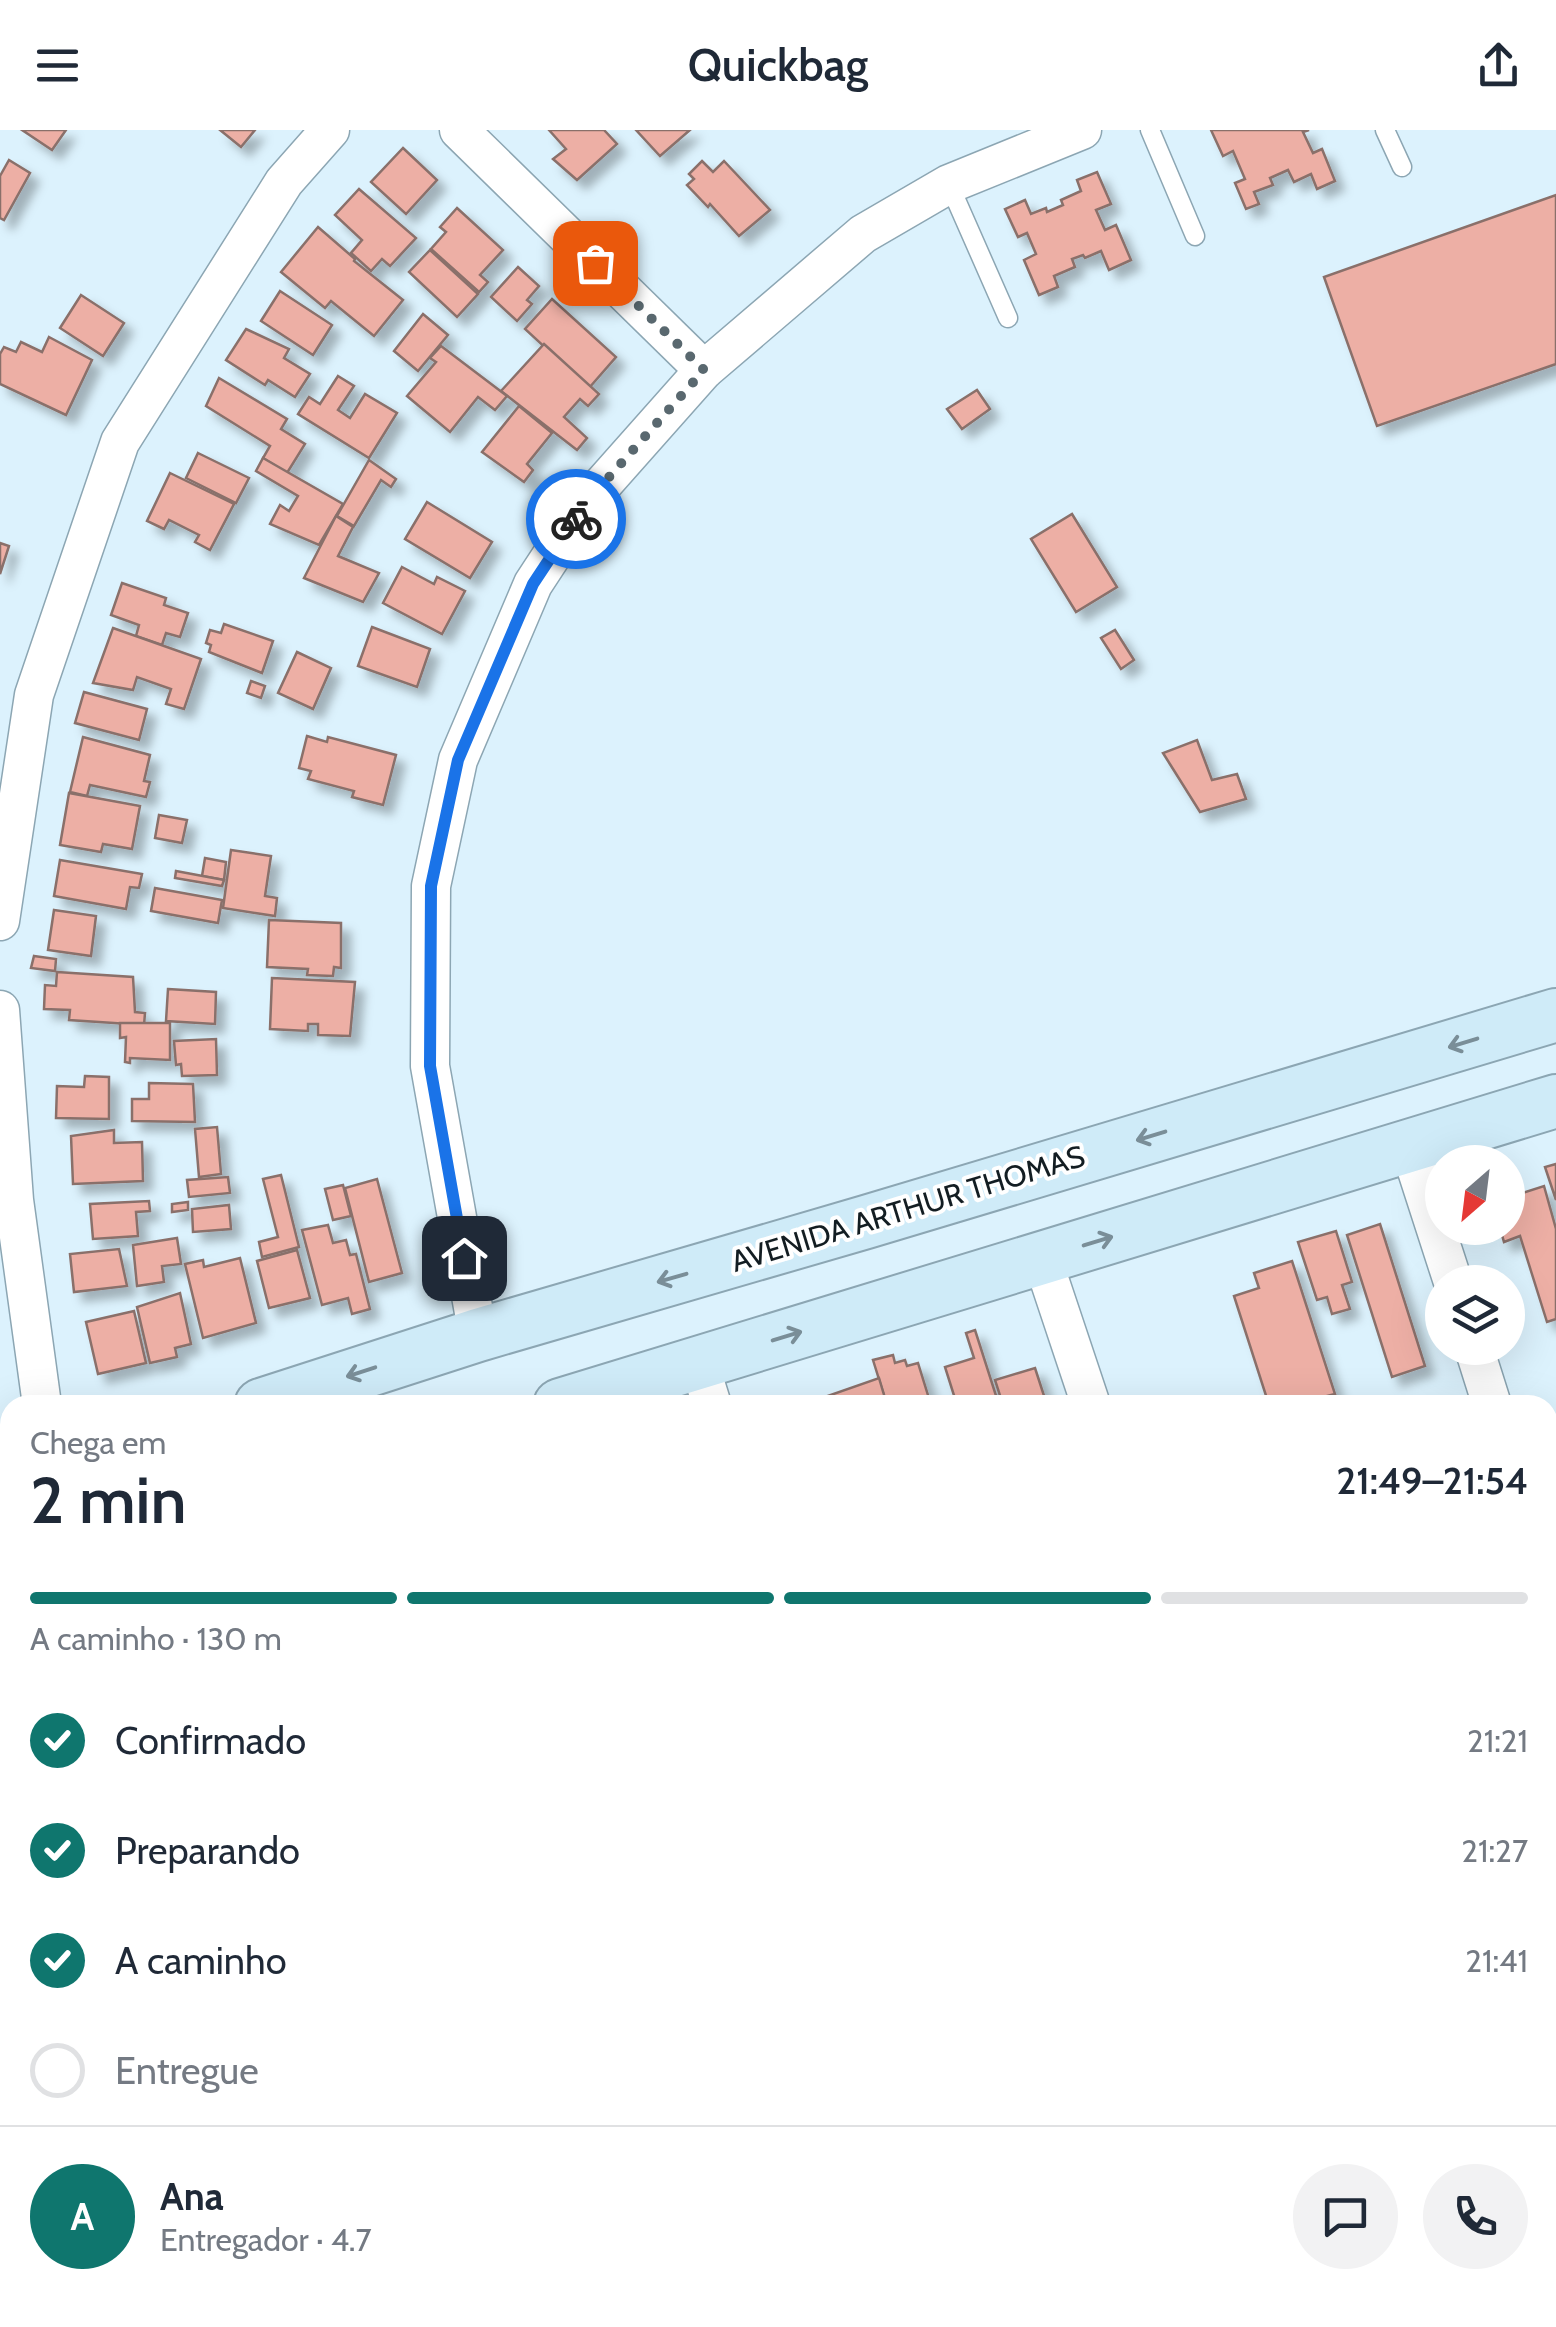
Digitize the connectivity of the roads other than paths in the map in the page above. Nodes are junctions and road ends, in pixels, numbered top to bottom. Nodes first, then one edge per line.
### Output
1 (330, 130) edge
2 (459, 130) edge
3 (1082, 130) edge
4 (1150, 130) edge
5 (1385, 130) edge
6 (1402, 167) dead end
7 (949, 184) junction
8 (1194, 236) dead end
9 (1008, 318) dead end
10 (704, 370) junction
11 (0, 921) edge
12 (0, 1010) edge
13 (1556, 1015) edge
14 (1556, 1101) edge
15 (1409, 1146) junction
16 (866, 1222) junction
17 (1042, 1258) junction
18 (1448, 1265) edge
19 (892, 1304) junction
20 (478, 1334) junction
21 (1479, 1365) edge
22 (706, 1384) edge
23 (41, 1395) edge
24 (291, 1395) edge
25 (630, 1395) edge
26 (1088, 1395) edge
27 (1489, 1395) edge

1 - 11 street
2 - 10 street
3 - 7 street
4 - 8 lane
5 - 6 lane
7 - 9 lane
7 - 10 street
10 - 20 street
12 - 23 street
13 -> 16 main road, AVENIDA ARTHUR THOMAS
14 - 15 main road
17 -> 15 main road
15 - 18 street
16 - 19 main road
16 -> 20 main road, AVENIDA ARTHUR THOMAS
17 - 19 main road
17 - 26 street
22 -> 19 main road
20 -> 24 main road, AVENIDA ARTHUR THOMAS
21 - 27 street
22 - 25 main road

